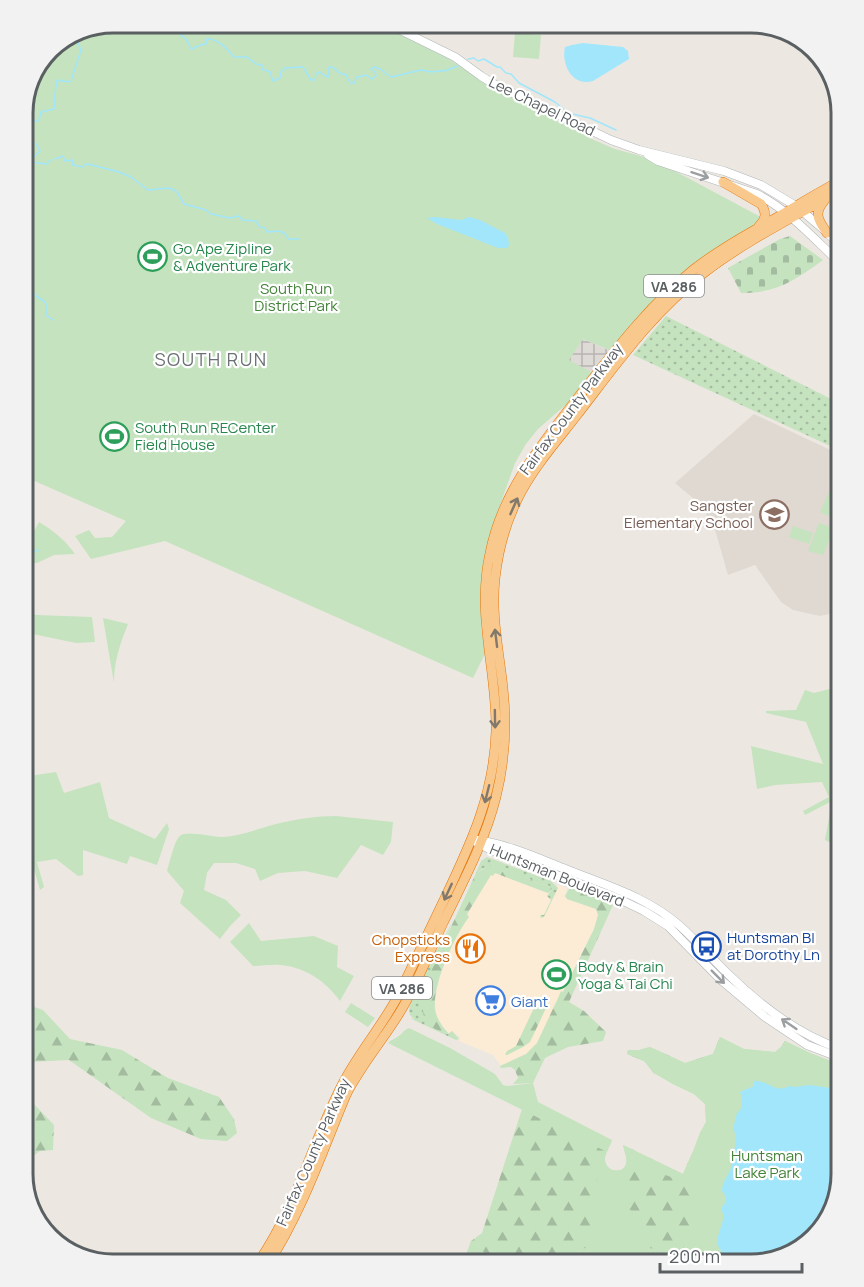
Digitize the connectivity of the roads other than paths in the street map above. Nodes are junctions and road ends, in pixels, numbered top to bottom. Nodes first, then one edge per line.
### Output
1 (408, 33) edge
2 (639, 150) junction
3 (723, 182) junction
4 (831, 187) edge
5 (831, 196) edge
6 (828, 198) junction
7 (799, 209) junction
8 (790, 215) junction
9 (757, 228) junction
10 (827, 233) junction
11 (831, 236) edge
12 (831, 254) edge
13 (478, 841) junction
14 (831, 1045) edge
15 (831, 1054) edge
16 (263, 1254) edge
17 (274, 1254) edge

1 - 2 street, Lee Chapel Road
2 -> 3 street, Lee Chapel Road
2 - 7 street, Lee Chapel Road
3 - 8 street, Lee Chapel Road
3 - 9 highway
4 - 7 highway, Fairfax County Parkway / VA 286
5 - 6 highway, Fairfax County Parkway / VA 286
6 - 7 highway, Fairfax County Parkway / VA 286
6 - 10 highway
7 - 8 highway, Fairfax County Parkway / VA 286
7 - 10 street, Lee Chapel Road
8 - 9 highway, Fairfax County Parkway / VA 286
8 - 12 street, Lee Chapel Road
13 -> 8 highway, Fairfax County Parkway / VA 286
9 -> 13 highway, Fairfax County Parkway / VA 286
10 - 11 street, Lee Chapel Road
14 -> 13 street, Huntsman Boulevard
13 -> 15 street, Huntsman Boulevard
13 -> 16 highway, Fairfax County Parkway / VA 286
13 - 17 highway, Fairfax County Parkway / VA 286

